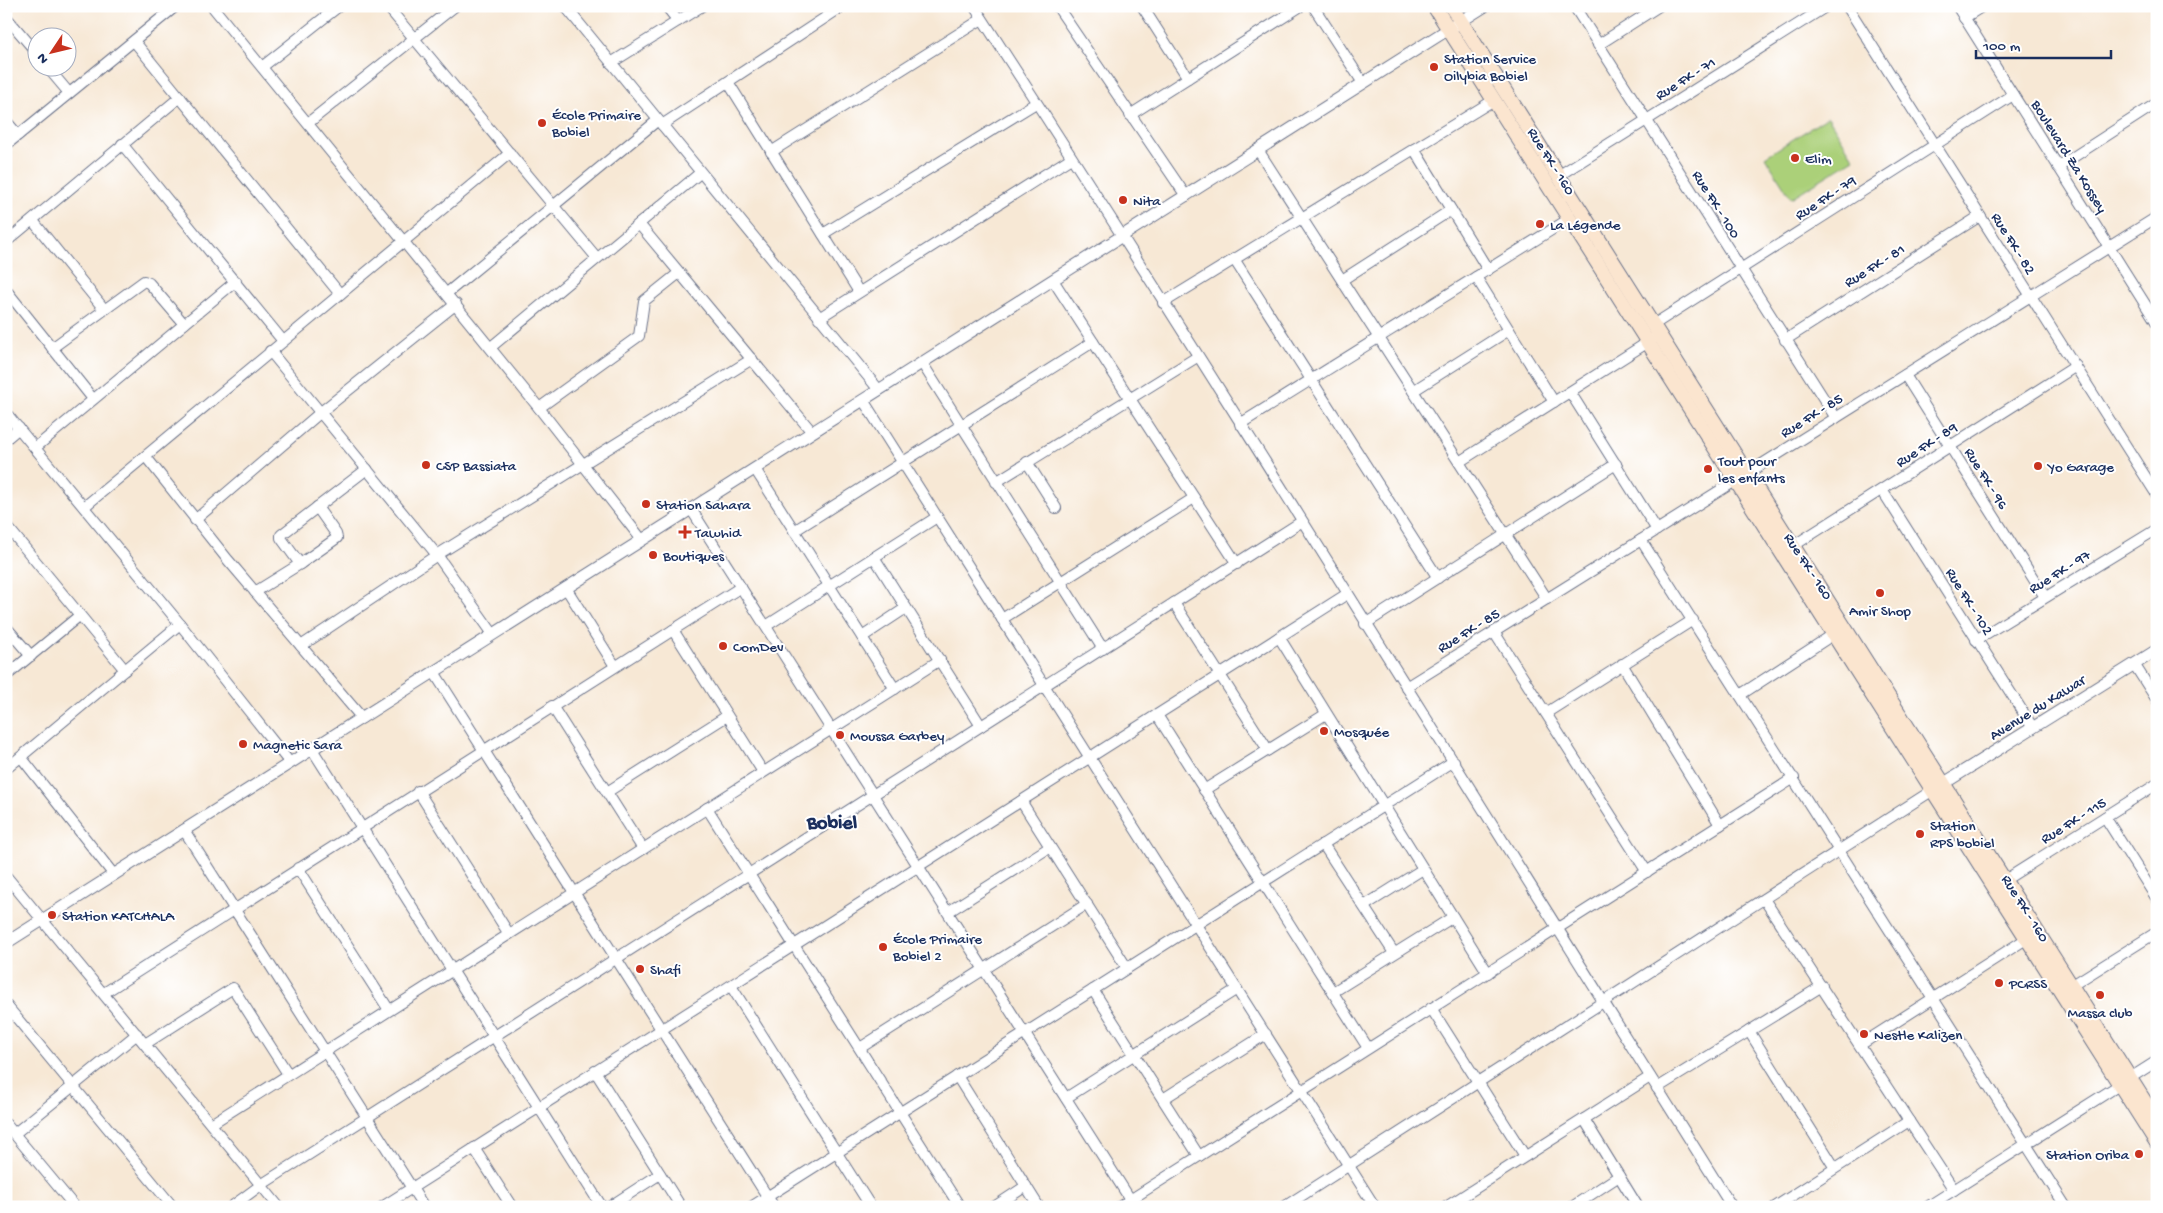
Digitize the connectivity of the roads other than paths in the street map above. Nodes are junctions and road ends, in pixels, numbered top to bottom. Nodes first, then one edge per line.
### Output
1 (176, 6) edge
2 (212, 6) edge
3 (340, 6) edge
4 (387, 6) edge
5 (454, 6) edge
6 (565, 6) edge
7 (666, 6) edge
8 (702, 6) edge
9 (844, 6) edge
10 (1057, 6) edge
11 (1142, 6) edge
12 (1301, 6) edge
13 (1313, 6) edge
14 (1434, 6) edge
15 (1451, 6) edge
16 (1485, 6) edge
17 (1574, 6) edge
18 (1659, 6) edge
19 (1827, 6) edge
20 (1847, 6) edge
21 (1957, 6) edge
22 (1983, 6) edge
23 (978, 10) edge
24 (6, 17) edge
25 (1964, 18) junction
26 (678, 21) junction
27 (1455, 25) junction
28 (414, 39) junction
29 (134, 41) junction
30 (28, 42) edge
31 (1598, 45) junction
32 (611, 63) junction
33 (262, 67) junction
34 (56, 78) edge
35 (1188, 78) junction
36 (728, 82) junction
37 (1363, 83) junction
38 (69, 93) junction
39 (2013, 95) junction
40 (180, 97) junction
41 (1494, 100) junction
42 (1036, 103) junction
43 (2157, 103) edge
44 (1130, 115) junction
45 (1646, 120) junction
46 (6, 121) edge
47 (660, 122) junction
48 (308, 123) junction
49 (18, 135) junction
50 (122, 144) junction
51 (6, 145) edge
52 (1935, 145) junction
53 (1414, 149) junction
54 (1258, 150) junction
55 (771, 152) junction
56 (510, 153) junction
57 (1071, 158) junction
58 (2058, 167) junction
59 (700, 173) junction
60 (1558, 176) junction
61 (1186, 196) junction
62 (553, 205) junction
63 (1451, 210) junction
64 (1980, 216) junction
65 (2157, 217) edge
66 (1302, 218) junction
67 (1569, 219) junction
68 (33, 221) junction
69 (639, 224) junction
70 (823, 234) junction
71 (1122, 236) junction
72 (404, 241) junction
73 (6, 242) edge
74 (2109, 246) junction
75 (597, 258) junction
76 (1234, 260) junction
77 (1741, 269) junction
78 (1488, 270) junction
79 (679, 272) junction
80 (1476, 277) junction
81 (1053, 280) junction
82 (1342, 280) junction
83 (236, 281) junction
84 (6, 290) edge
85 (859, 292) junction
86 (447, 293) junction
87 (340, 294) junction
88 (2030, 296) junction
89 (1163, 303) junction
90 (456, 304) junction
91 (104, 309) junction
92 (819, 318) junction
93 (2157, 323) edge
94 (184, 324) junction
95 (1509, 330) junction
96 (1654, 334) junction
97 (1379, 338) junction
98 (1785, 340) junction
99 (283, 341) junction
100 (1093, 342) junction
101 (491, 347) junction
102 (52, 348) junction
103 (270, 351) junction
104 (1197, 357) junction
105 (752, 359) junction
106 (922, 363) junction
107 (2076, 366) junction
108 (1905, 375) junction
109 (1311, 380) junction
110 (879, 390) junction
111 (1413, 390) junction
112 (1570, 392) junction
113 (93, 399) junction
114 (1130, 399) junction
115 (863, 400) junction
116 (1554, 402) junction
117 (540, 408) junction
118 (321, 412) junction
119 (6, 413) edge
120 (1836, 418) junction
121 (960, 424) junction
122 (1240, 424) junction
123 (19, 428) junction
124 (812, 432) junction
125 (6, 438) edge
126 (1950, 447) junction
127 (35, 448) junction
128 (146, 457) junction
129 (901, 462) junction
130 (1027, 462) junction
131 (1459, 462) junction
132 (585, 464) junction
133 (1616, 464) junction
134 (367, 468) junction
135 (755, 469) junction
136 (1741, 477) junction
137 (996, 482) junction
138 (1882, 490) junction
139 (2157, 495) edge
140 (1194, 498) junction
141 (84, 507) junction
142 (317, 507) junction
143 (1056, 508) dead end
144 (691, 509) junction
145 (937, 517) junction
146 (195, 520) junction
147 (1301, 522) junction
148 (6, 524) edge
149 (2157, 529) edge
150 (1657, 530) junction
151 (794, 531) junction
152 (1506, 534) junction
153 (642, 540) junction
154 (1641, 540) junction
155 (1793, 546) junction
156 (437, 556) junction
157 (874, 557) junction
158 (300, 564) junction
159 (1237, 564) junction
160 (1438, 578) junction
161 (1060, 582) junction
162 (829, 586) junction
163 (741, 587) junction
164 (566, 588) junction
165 (255, 592) junction
166 (1347, 594) junction
167 (2045, 598) junction
168 (1547, 599) junction
169 (1174, 603) junction
170 (906, 608) junction
171 (79, 616) junction
172 (1002, 620) junction
173 (1693, 620) junction
174 (180, 624) junction
175 (1365, 624) junction
176 (766, 626) junction
177 (6, 627) edge
178 (673, 630) junction
179 (1494, 632) junction
180 (493, 634) junction
181 (1834, 634) junction
182 (862, 637) junction
183 (1279, 637) junction
184 (1976, 640) junction
185 (300, 646) junction
186 (1103, 649) junction
187 (2157, 650) edge
188 (31, 656) junction
189 (940, 660) junction
190 (1622, 664) junction
191 (2134, 664) junction
192 (615, 666) junction
193 (125, 670) junction
194 (434, 672) junction
195 (1220, 675) junction
196 (6, 676) edge
197 (1044, 686) junction
198 (1406, 687) junction
199 (895, 689) junction
200 (1740, 695) junction
201 (2157, 700) edge
202 (552, 706) junction
203 (1546, 713) junction
204 (1326, 714) junction
205 (1157, 715) junction
206 (727, 716) junction
207 (362, 718) junction
208 (981, 726) junction
209 (2033, 728) junction
210 (831, 729) junction
211 (312, 749) junction
212 (484, 750) junction
213 (1268, 750) junction
214 (21, 757) junction
215 (1090, 758) junction
216 (1454, 761) junction
217 (290, 763) junction
218 (6, 769) edge
219 (763, 772) junction
220 (1794, 778) junction
221 (2157, 784) edge
222 (1938, 787) junction
223 (1204, 790) junction
224 (418, 791) junction
225 (607, 792) junction
226 (873, 795) junction
227 (1021, 801) junction
228 (1383, 806) junction
229 (707, 808) junction
230 (2105, 817) junction
231 (1720, 825) junction
232 (361, 827) junction
233 (184, 830) junction
234 (1323, 844) junction
235 (1050, 847) junction
236 (643, 849) junction
237 (1840, 850) junction
238 (919, 866) junction
239 (298, 868) junction
240 (1423, 869) junction
241 (1647, 872) junction
242 (114, 874) junction
243 (749, 874) junction
244 (6, 876) edge
245 (2005, 880) junction
246 (1264, 881) junction
247 (574, 892) junction
248 (1764, 899) junction
249 (2157, 899) edge
250 (1087, 904) junction
251 (1364, 906) junction
252 (234, 908) junction
253 (948, 912) junction
254 (1452, 917) junction
255 (42, 920) junction
256 (1196, 924) junction
257 (1557, 929) junction
258 (2157, 932) edge
259 (509, 934) junction
260 (2026, 939) junction
261 (6, 943) edge
262 (794, 945) junction
263 (1394, 953) junction
264 (616, 958) junction
265 (1127, 968) junction
266 (984, 969) junction
267 (452, 970) junction
268 (1488, 973) junction
269 (730, 986) junction
270 (1822, 986) junction
271 (2071, 986) junction
272 (1237, 989) junction
273 (1093, 990) junction
274 (1333, 992) junction
275 (104, 993) junction
276 (1934, 998) junction
277 (1603, 1002) junction
278 (6, 1005) edge
279 (1431, 1008) junction
280 (389, 1010) junction
281 (661, 1030) junction
282 (1749, 1031) junction
283 (1025, 1033) junction
284 (137, 1034) junction
285 (1266, 1034) junction
286 (494, 1036) junction
287 (145, 1044) junction
288 (1860, 1044) junction
289 (860, 1048) junction
290 (1368, 1048) junction
291 (325, 1051) junction
292 (1134, 1054) junction
293 (2157, 1061) edge
294 (595, 1072) junction
295 (288, 1074) junction
296 (957, 1076) junction
297 (1650, 1077) junction
298 (2124, 1082) junction
299 (1477, 1083) junction
300 (73, 1086) junction
301 (1657, 1088) junction
302 (1302, 1091) junction
303 (1066, 1098) junction
304 (1163, 1100) junction
305 (539, 1107) junction
306 (900, 1112) junction
307 (367, 1117) junction
308 (1584, 1119) junction
309 (1909, 1120) junction
310 (2157, 1120) edge
311 (6, 1124) edge
312 (210, 1124) junction
313 (14, 1134) junction
314 (2157, 1143) edge
315 (2026, 1144) junction
316 (474, 1148) junction
317 (837, 1152) junction
318 (1199, 1156) junction
319 (1525, 1156) junction
320 (1349, 1165) junction
321 (1835, 1168) junction
322 (660, 1174) junction
323 (1619, 1176) junction
324 (261, 1185) junction
325 (1026, 1186) junction
326 (412, 1188) junction
327 (1954, 1190) junction
328 (768, 1196) junction
329 (1460, 1197) junction
330 (1133, 1203) edge
331 (75, 1207) edge
332 (173, 1207) edge
333 (231, 1207) edge
334 (278, 1207) edge
335 (382, 1207) edge
336 (424, 1207) edge
337 (512, 1207) edge
338 (602, 1207) edge
339 (609, 1207) edge
340 (681, 1207) edge
341 (751, 1207) edge
342 (774, 1207) edge
343 (871, 1207) edge
344 (960, 1207) edge
345 (994, 1207) edge
346 (1039, 1207) edge
347 (1119, 1207) edge
348 (1284, 1207) edge
349 (1375, 1207) edge
350 (1446, 1207) edge
351 (1467, 1207) edge
352 (1572, 1207) edge
353 (1638, 1207) edge
354 (1732, 1207) edge
355 (1775, 1207) edge
356 (1927, 1207) edge
357 (2066, 1207) edge

1 - 29 street
2 - 33 street
3 - 33 street
4 - 28 street
5 - 28 street
6 - 32 street
7 - 26 street
8 - 26 street
9 - 36 street
10 - 44 street
11 - 35 street
12 - 35 street
13 - 37 street
14 - 27 main road, Rue FK - 160
15 - 27 main road, Rue FK - 160
16 - 27 street
17 - 31 street, Rue FK - 100
18 - 31 street
19 - 45 street, Rue FK - 71
20 - 52 street, Rue FK - 82
21 - 25 street, Boulevard Za Kossey
22 - 25 street
23 - 42 street
23 - 55 street
24 - 30 street
25 - 39 street, Boulevard Za Kossey
26 - 32 street
27 - 37 street
27 - 41 main road, Rue FK - 160
27 - 60 main road, Rue FK - 160
28 - 48 street
28 - 56 street
29 - 38 street
29 - 40 street
31 - 45 street, Rue FK - 100
32 - 47 street
33 - 48 street
34 - 38 street
35 - 44 street
36 - 47 street
36 - 55 street
37 - 54 street
38 - 49 street
39 - 52 street, Rue FK - 79
39 - 58 street, Boulevard Za Kossey
40 - 50 street
40 - 87 street
41 - 53 street
41 - 67 main road, Rue FK - 160
42 - 57 street
42 - 70 street
43 - 58 street
44 - 61 street
45 - 60 street, Rue FK - 71
45 - 77 street, Rue FK - 100
46 - 49 street
47 - 59 street
47 - 62 street
48 - 72 street
49 - 51 street
50 - 68 street
50 - 83 street
52 - 64 street, Rue FK - 82
52 - 77 street, Rue FK - 79
53 - 63 street
53 - 66 street
54 - 61 street
54 - 66 street
55 - 70 street
56 - 62 street
56 - 72 street
57 - 71 street
57 - 85 street
58 - 74 street, Boulevard Za Kossey
59 - 69 street
59 - 92 street
60 - 96 main road, Rue FK - 160
61 - 71 street
62 - 75 street
62 - 86 street
63 - 78 street
63 - 82 street
64 - 88 street, Rue FK - 82
64 - 98 street, Rue FK - 81
65 - 74 street, Rue FK - 85
66 - 76 street
66 - 82 street
67 - 78 street
67 - 96 main road, Rue FK - 160
68 - 73 street
68 - 91 street
69 - 75 street
69 - 79 street
70 - 85 street
71 - 81 street
71 - 89 street
72 - 86 street
72 - 87 street
74 - 88 street, Rue FK - 85
74 - 93 street, Boulevard Za Kossey
75 - 101 street
76 - 89 street
76 - 109 street
77 - 96 street, Rue FK - 79
77 - 98 street, Rue FK - 100
78 - 80 street
79 - 105 street
79 - 117 street
80 - 95 street
80 - 97 street
81 - 100 street
81 - 106 street
82 - 97 street
83 - 94 street
83 - 99 street
84 - 102 street
85 - 92 street
86 - 90 street
87 - 99 street
88 - 107 street, Rue FK - 82
88 - 108 street, Rue FK - 85
89 - 104 street
90 - 101 street
90 - 118 street
91 - 94 street
91 - 102 street
92 - 110 street
94 - 113 street
95 - 111 street
95 - 116 street
96 - 112 street, Rue FK - 79
96 - 136 main road, Rue FK - 160
97 - 109 street
97 - 111 street
98 - 120 street, Rue FK - 100
99 - 103 street
100 - 114 street
100 - 121 street
101 - 117 street
102 - 113 street
103 - 118 street
103 - 128 street
104 - 114 street
104 - 122 street
105 - 124 street
105 - 132 street
106 - 110 street
106 - 121 street
107 - 126 street, Rue FK - 89
107 - 139 street, Rue FK - 82
108 - 120 street, Rue FK - 85
108 - 126 street, Rue FK - 96
109 - 122 street
109 - 160 street
110 - 115 street
111 - 131 street
112 - 116 street, Rue FK - 79
112 - 133 street
113 - 127 street
114 - 130 street
114 - 140 street
115 - 124 street
115 - 129 street
116 - 131 street, Rue FK - 79
117 - 132 street
118 - 134 street
118 - 146 street
119 - 123 street
120 - 136 street, Rue FK - 85
121 - 129 street
121 - 137 street
122 - 147 street
123 - 125 street
123 - 127 street
124 - 135 street
126 - 138 street, Rue FK - 89
126 - 167 street, Rue FK - 96
127 - 141 street
128 - 141 street
128 - 146 street
129 - 145 street
129 - 151 street
130 - 137 street
130 - 143 street
131 - 152 street
132 - 153 street
132 - 156 street
133 - 150 street
133 - 152 street
134 - 142 street
134 - 156 street
135 - 144 street
135 - 151 street
136 - 150 street, Rue FK - 85
136 - 155 main road, Rue FK - 160
136 - 181 main road, Rue FK - 160
137 - 161 street
138 - 155 street, Rue FK - 89
138 - 184 street, Rue FK - 102
140 - 159 street
140 - 161 street
141 - 174 street
142 - 158 street
142 - 158 street
144 - 153 street
144 - 163 street
145 - 157 street
145 - 172 street
146 - 165 street
147 - 159 street
147 - 166 street
148 - 171 street
149 - 167 street, Rue FK - 97
150 - 154 street, Rue FK - 85
151 - 162 street
152 - 160 street
152 - 168 street
153 - 164 street
154 - 168 street, Rue FK - 85
154 - 173 street
155 - 222 main road, Rue FK - 160
156 - 180 street
156 - 185 street
157 - 162 street
157 - 170 street
158 - 165 street
159 - 169 street
160 - 175 street
161 - 172 street
161 - 186 street
162 - 176 street
162 - 182 street
163 - 176 street
163 - 178 street
164 - 180 street
164 - 192 street
165 - 185 street
166 - 175 street
166 - 183 street
167 - 184 street, Rue FK - 97
168 - 179 street, Rue FK - 85
169 - 186 street
169 - 195 street
170 - 182 street
170 - 189 street
171 - 188 street
171 - 193 street
172 - 197 street
173 - 190 street
173 - 200 street
174 - 193 street
174 - 217 street
175 - 198 street
176 - 210 street
177 - 188 street
178 - 192 street
178 - 206 street
179 - 198 street, Rue FK - 85
179 - 203 street
180 - 194 street
181 - 200 street
181 - 222 main road, Rue FK - 160
182 - 199 street
183 - 195 street
183 - 204 street
184 - 209 street, Rue FK - 102
185 - 207 street
186 - 197 street
187 - 191 street, Avenue du Kawar
188 - 196 street
189 - 199 street
189 - 208 street
190 - 203 street
190 - 231 street
191 - 201 street
191 - 209 street, Avenue du Kawar
192 - 202 street
193 - 214 street
194 - 207 street
194 - 212 street
195 - 205 street
195 - 213 street
197 - 208 street
197 - 215 street
198 - 216 street
199 - 210 street
200 - 220 street
202 - 212 street
202 - 225 street
203 - 241 street
204 - 213 street
204 - 228 street
205 - 215 street
205 - 223 street
206 - 219 street
206 - 225 street
207 - 211 street
208 - 226 street
209 - 222 street, Avenue du Kawar
210 - 219 street
210 - 226 street
211 - 217 street
211 - 232 street
212 - 224 street
212 - 247 street
213 - 223 street
214 - 218 street
214 - 242 street
215 - 227 street
215 - 256 street
216 - 228 street
216 - 257 street
217 - 233 street
219 - 229 street
220 - 231 street
220 - 237 street
221 - 230 street, Rue FK - 115
222 - 237 street
222 - 245 main road, Rue FK - 160
222 - 260 main road, Rue FK - 160
223 - 246 street
224 - 232 street
224 - 259 street
225 - 236 street
226 - 238 street
226 - 243 street
227 - 235 street
227 - 238 street
228 - 234 street
228 - 240 street
229 - 236 street
229 - 243 street
230 - 245 street, Rue FK - 115
230 - 249 street
231 - 241 street
232 - 239 street
232 - 267 street
233 - 242 street
233 - 252 street
234 - 246 street
234 - 251 street
235 - 250 street
235 - 253 street
236 - 247 street
237 - 248 street
237 - 276 street
238 - 253 street
238 - 262 street
239 - 252 street
239 - 280 street
240 - 251 street
240 - 254 street
241 - 257 street
242 - 255 street
243 - 262 street
243 - 264 street
244 - 255 street
245 - 271 main road, Rue FK - 160
246 - 256 street
246 - 274 street
247 - 259 street
247 - 264 street
248 - 270 street
248 - 277 street
250 - 265 street
250 - 266 street
251 - 263 street
252 - 275 street
252 - 291 street
253 - 266 street
254 - 263 street
254 - 268 street
255 - 261 street
255 - 275 street
256 - 265 street
256 - 272 street
257 - 268 street
257 - 277 street
258 - 271 street
259 - 267 street
260 - 276 street
260 - 298 main road, Rue FK - 160
262 - 269 street
262 - 289 street
263 - 274 street
264 - 281 street
264 - 286 street
265 - 273 street
266 - 283 street
266 - 289 street
267 - 280 street
267 - 286 street
268 - 279 street
269 - 281 street
269 - 317 street
270 - 282 street
270 - 288 street
271 - 298 main road, Rue FK - 160
272 - 285 street
272 - 292 street
273 - 283 street
273 - 292 street
274 - 290 street
275 - 284 street
276 - 288 street
276 - 315 street
277 - 297 street
277 - 299 street
278 - 300 street
279 - 290 street
279 - 299 street
280 - 291 street
281 - 294 street
281 - 328 street
282 - 301 street
282 - 321 street
283 - 296 street
283 - 303 street
284 - 287 street
284 - 300 street
285 - 302 street
285 - 304 street
286 - 305 street
286 - 307 street
287 - 295 street
287 - 312 street
288 - 309 street
289 - 306 street
290 - 302 street
291 - 295 street
291 - 307 street
292 - 303 street
292 - 304 street
293 - 298 street
294 - 305 street
294 - 322 street
295 - 312 street
296 - 306 street
296 - 325 street
297 - 301 street
297 - 308 street
298 - 310 main road, Rue FK - 160
298 - 314 main road, Rue FK - 160
298 - 315 street
299 - 319 street
299 - 320 street
300 - 313 street
300 - 332 street
301 - 354 street
302 - 318 street
302 - 320 street
303 - 330 street
304 - 318 street
305 - 316 street
305 - 338 street
306 - 317 street
306 - 344 street
307 - 324 street
307 - 326 street
308 - 319 street
308 - 323 street
309 - 321 street
309 - 327 street
311 - 313 street
312 - 324 street
313 - 331 street
315 - 327 street
315 - 357 street
316 - 326 street
316 - 337 street
317 - 328 street
317 - 343 street
318 - 330 street
319 - 329 street
320 - 348 street
320 - 349 street
321 - 355 street
322 - 339 street
322 - 340 street
323 - 352 street
323 - 353 street
324 - 333 street
324 - 334 street
325 - 345 street
325 - 346 street
326 - 335 street
326 - 336 street
327 - 356 street
328 - 341 street
328 - 342 street
329 - 350 street
329 - 351 street
330 - 347 street

